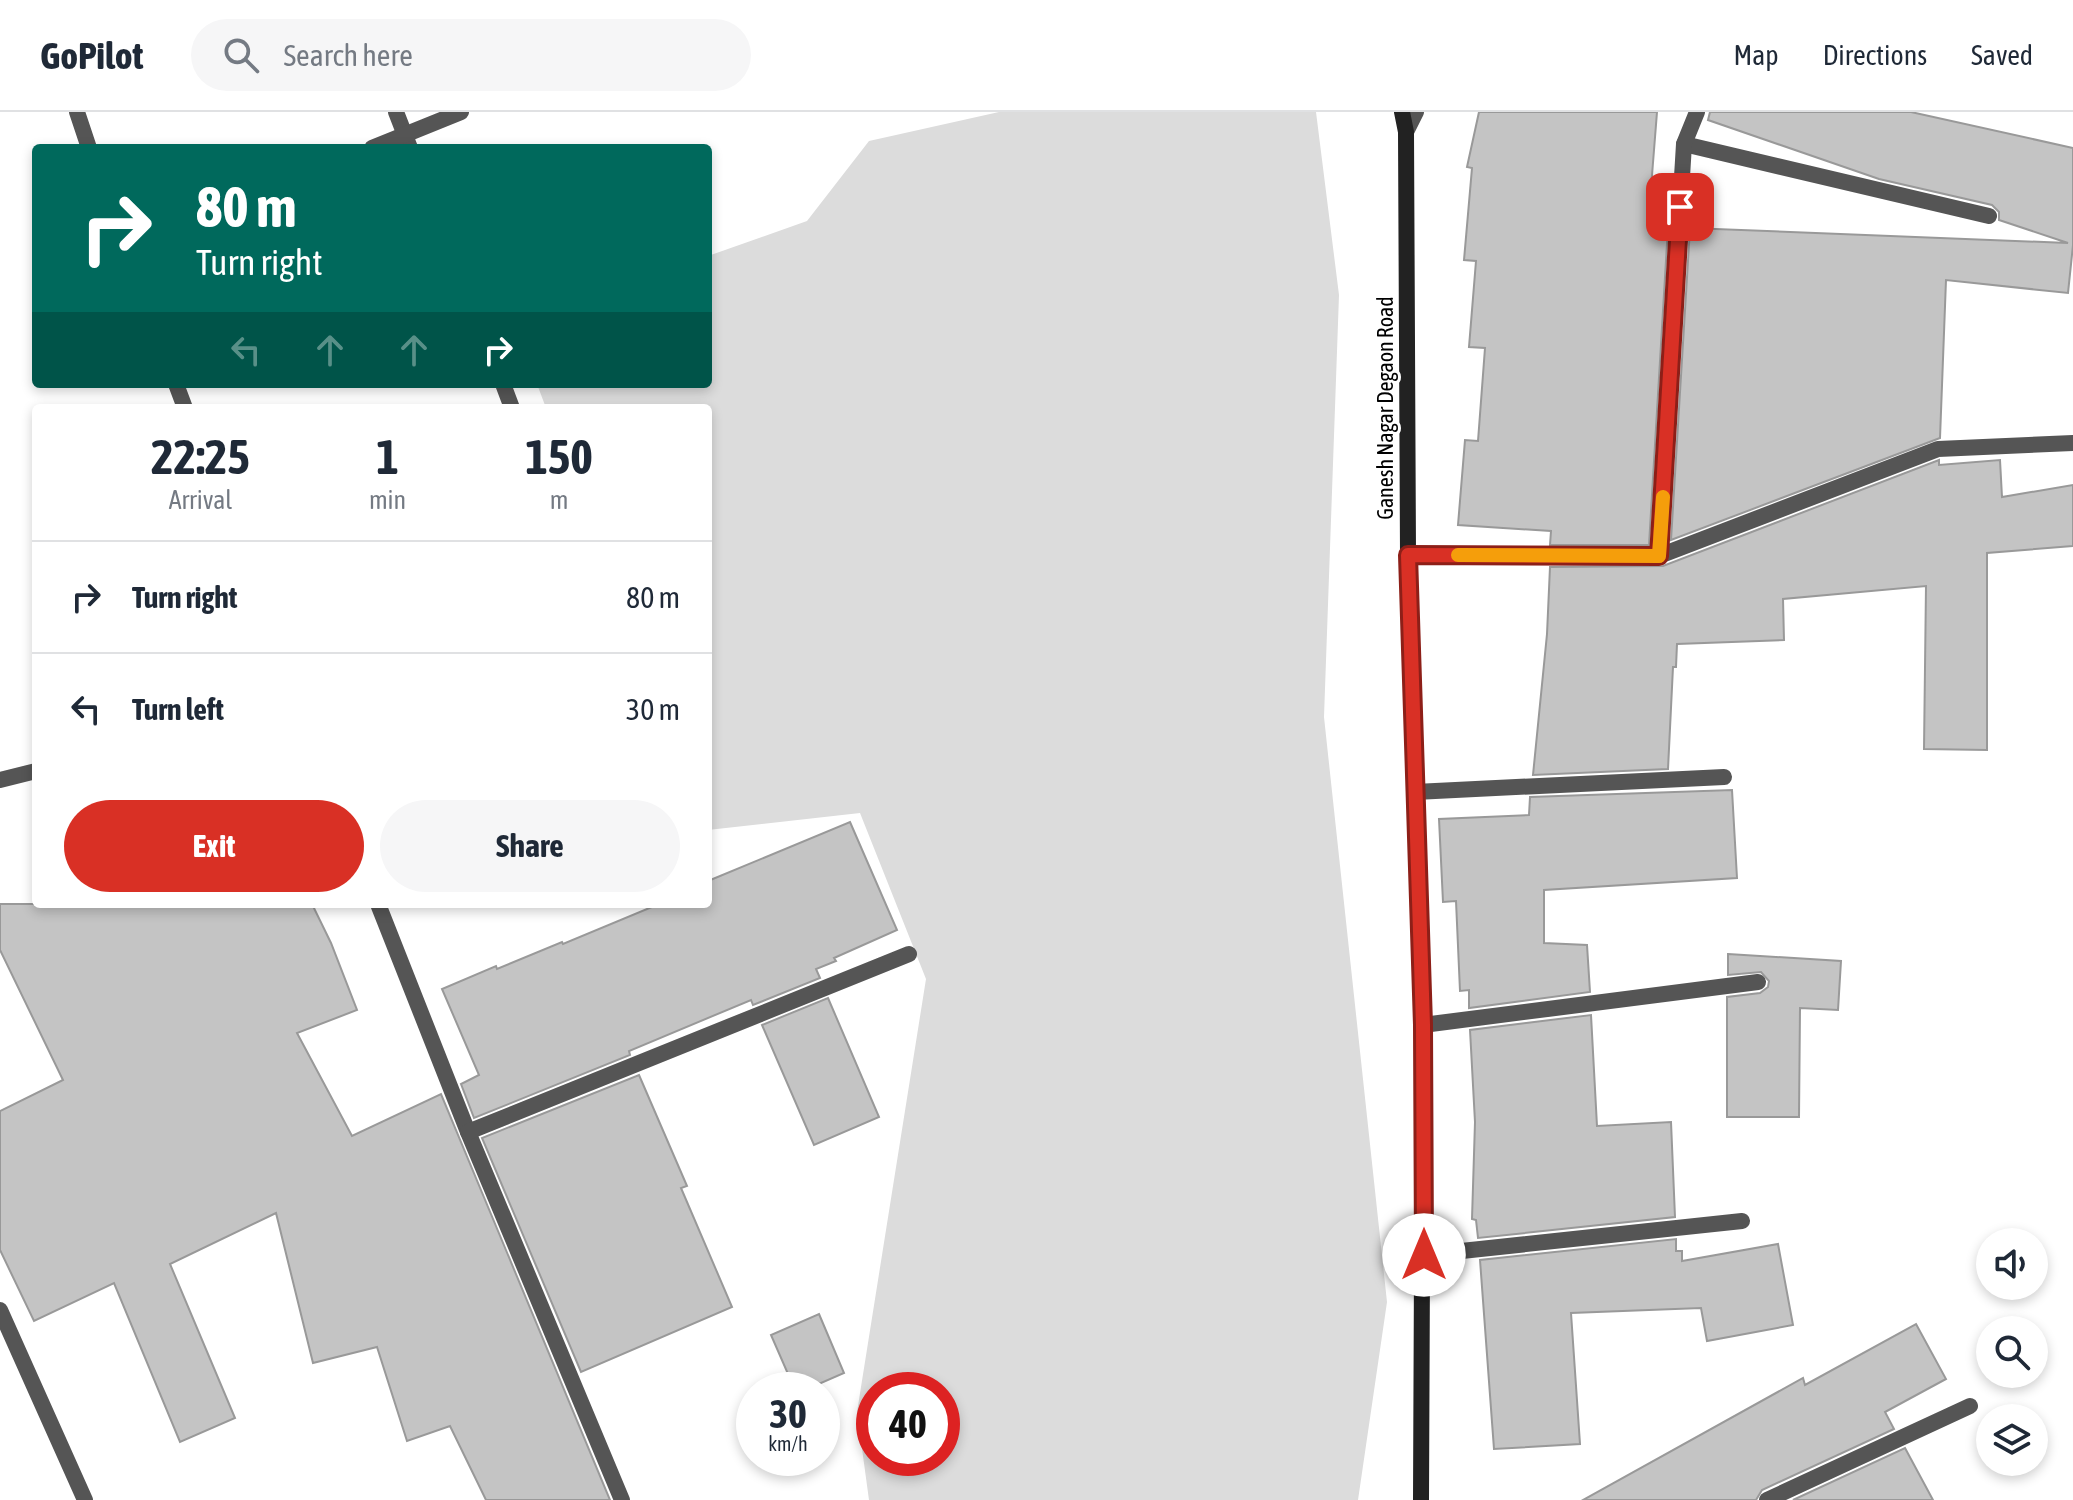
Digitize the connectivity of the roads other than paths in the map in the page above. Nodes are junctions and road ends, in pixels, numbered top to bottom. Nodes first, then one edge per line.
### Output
1 (77, 112) edge
2 (396, 112) edge
3 (461, 112) edge
4 (1402, 112) edge
5 (1416, 112) edge
6 (1697, 112) edge
7 (1406, 132) junction
8 (407, 141) edge
9 (88, 144) edge
10 (1684, 144) junction
11 (1989, 216) dead end
12 (2073, 443) edge
13 (1408, 555) junction
14 (1659, 556) junction
15 (32, 772) edge
16 (1724, 777) dead end
17 (0, 780) edge
18 (1415, 792) junction
19 (380, 908) edge
20 (909, 954) dead end
21 (1758, 982) dead end
22 (1423, 1025) junction
23 (468, 1132) junction
24 (1742, 1221) dead end
25 (1424, 1255) junction
26 (0, 1310) edge
27 (1970, 1406) dead end
28 (85, 1500) edge
29 (622, 1500) edge
30 (1421, 1500) edge
31 (1767, 1500) edge

1 - 9 street
2 - 8 street
3 - 8 street
4 - 7 street, Ganesh Nagar Degaon Road
5 - 7 street
6 - 10 street
7 - 13 street, Ganesh Nagar Degaon Road
10 - 11 street
10 - 14 street
12 - 14 street
13 - 14 street
13 - 18 street, Ganesh Nagar Degaon Road
15 - 17 street
16 - 18 street
18 - 22 street, Ganesh Nagar Degaon Road
19 - 23 street
20 - 23 street
21 - 22 street
22 - 25 street, Ganesh Nagar Degaon Road
23 - 29 street
24 - 25 street
25 - 30 street, Ganesh Nagar Degaon Road
26 - 28 street
27 - 31 street

